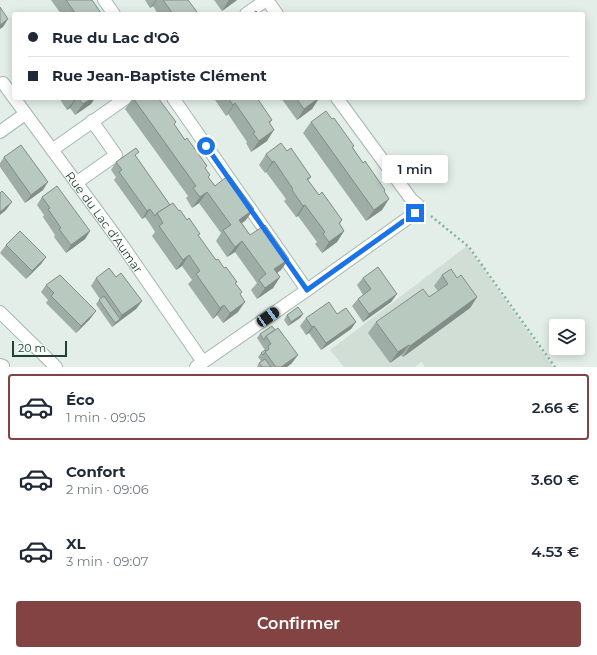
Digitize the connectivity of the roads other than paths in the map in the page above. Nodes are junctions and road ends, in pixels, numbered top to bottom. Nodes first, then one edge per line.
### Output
1 (104, 0) edge
2 (267, 0) edge
3 (113, 12) edge
4 (249, 12) edge
5 (276, 12) edge
6 (3, 83) dead end
7 (12, 96) edge
8 (15, 100) edge
9 (123, 100) edge
10 (173, 100) edge
11 (338, 100) edge
12 (25, 114) junction
13 (92, 121) junction
14 (0, 132) edge
15 (52, 150) junction
16 (76, 183) junction
17 (307, 290) junction
18 (0, 312) edge
19 (200, 364) edge
20 (56, 367) edge

1 - 3 street
2 - 4 street
2 - 5 street
6 - 7 street, Rue du Lac d'Aumar
8 - 12 street, Rue du Lac d'Aumar
9 - 13 street
10 - 17 street
11 - 17 street
12 - 14 street
12 - 15 street, Rue du Lac d'Aumar
13 - 15 street
13 - 16 street
15 - 16 street, Rue du Lac d'Aumar
16 - 19 street, Rue du Lac d'Aumar
17 - 19 street
18 - 20 street

